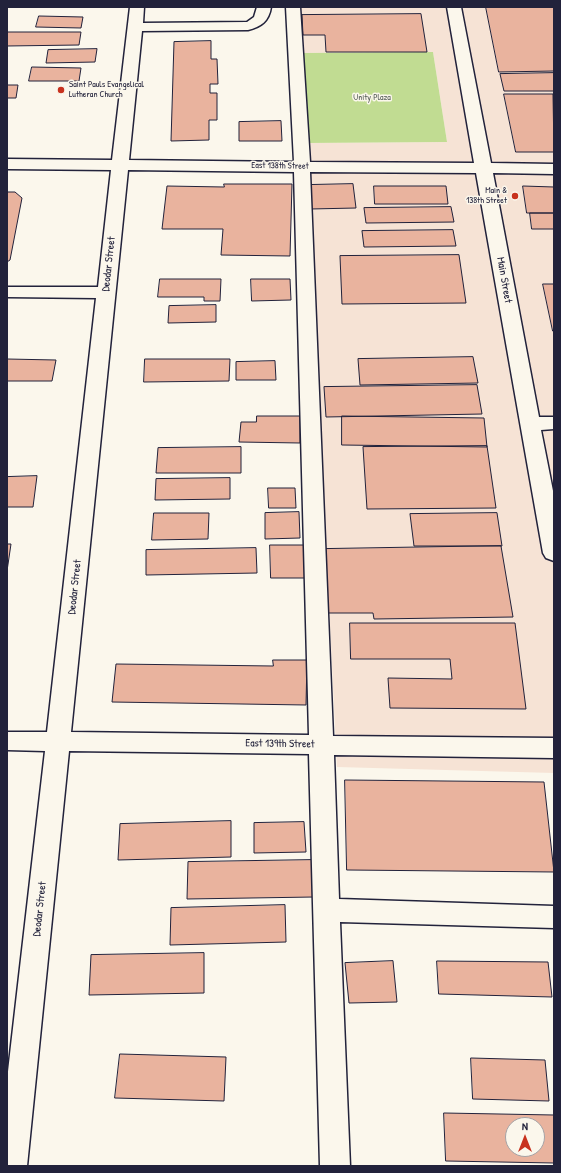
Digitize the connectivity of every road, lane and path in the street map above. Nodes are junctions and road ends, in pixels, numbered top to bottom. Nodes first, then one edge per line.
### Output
1 (137, 7) edge
2 (293, 7) edge
3 (454, 7) edge
4 (262, 13) edge
5 (135, 27) junction
6 (7, 164) edge
7 (120, 165) junction
8 (302, 166) junction
9 (484, 168) junction
10 (554, 169) edge
11 (7, 292) edge
12 (106, 293) junction
13 (554, 423) edge
14 (530, 424) junction
15 (554, 553) edge
16 (7, 741) edge
17 (58, 742) junction
18 (321, 745) junction
19 (554, 748) edge
20 (327, 910) junction
21 (554, 917) edge
22 (12, 1166) edge
23 (335, 1166) edge

1 - 5 street, Deodar Street
2 - 8 street
3 - 9 street, Main Street
4 - 5 street
5 - 7 street, Deodar Street
6 - 7 street, East 138th Street
7 - 8 street, East 138th Street
7 - 12 street, Deodar Street
8 - 9 street, East 138th Street
8 - 18 street
9 - 10 street, East 138th Street
9 - 14 street, Main Street
11 - 12 street
12 - 17 street, Deodar Street
13 - 14 street
14 - 15 street, Main Street
16 - 17 street, East 139th Street
17 - 18 street, East 139th Street
17 - 22 street, Deodar Street
18 - 19 street, East 139th Street
18 - 20 street
20 - 21 street
20 - 23 street

